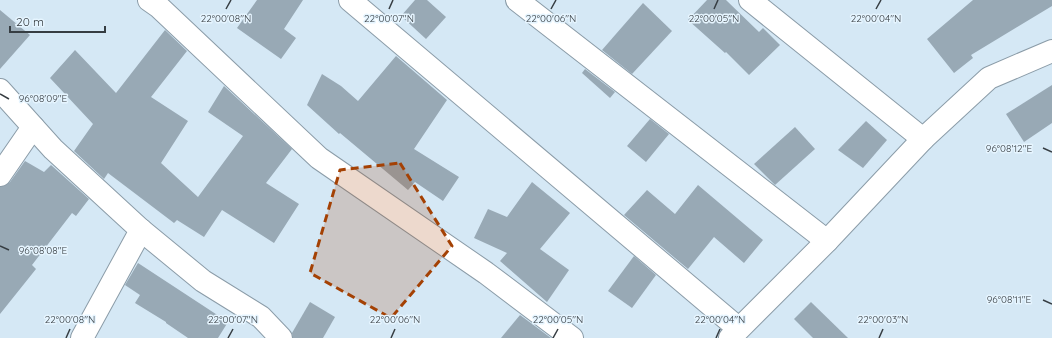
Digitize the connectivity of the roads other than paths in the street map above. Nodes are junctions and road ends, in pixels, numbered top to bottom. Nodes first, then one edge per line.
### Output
1 (149, 0) edge
2 (350, 0) edge
3 (517, 0) edge
4 (750, 0) edge
5 (1052, 51) edge
6 (0, 90) edge
7 (33, 127) junction
8 (923, 139) junction
9 (0, 175) edge
10 (141, 230) junction
11 (827, 241) junction
12 (734, 333) edge
13 (85, 337) edge
14 (281, 338) edge
15 (572, 338) edge

1 - 15 street
2 - 12 street
3 - 11 street
4 - 8 street
5 - 8 street
6 - 7 street
7 - 9 street
7 - 10 street
8 - 11 street
10 - 13 street
10 - 14 street
11 - 12 street

